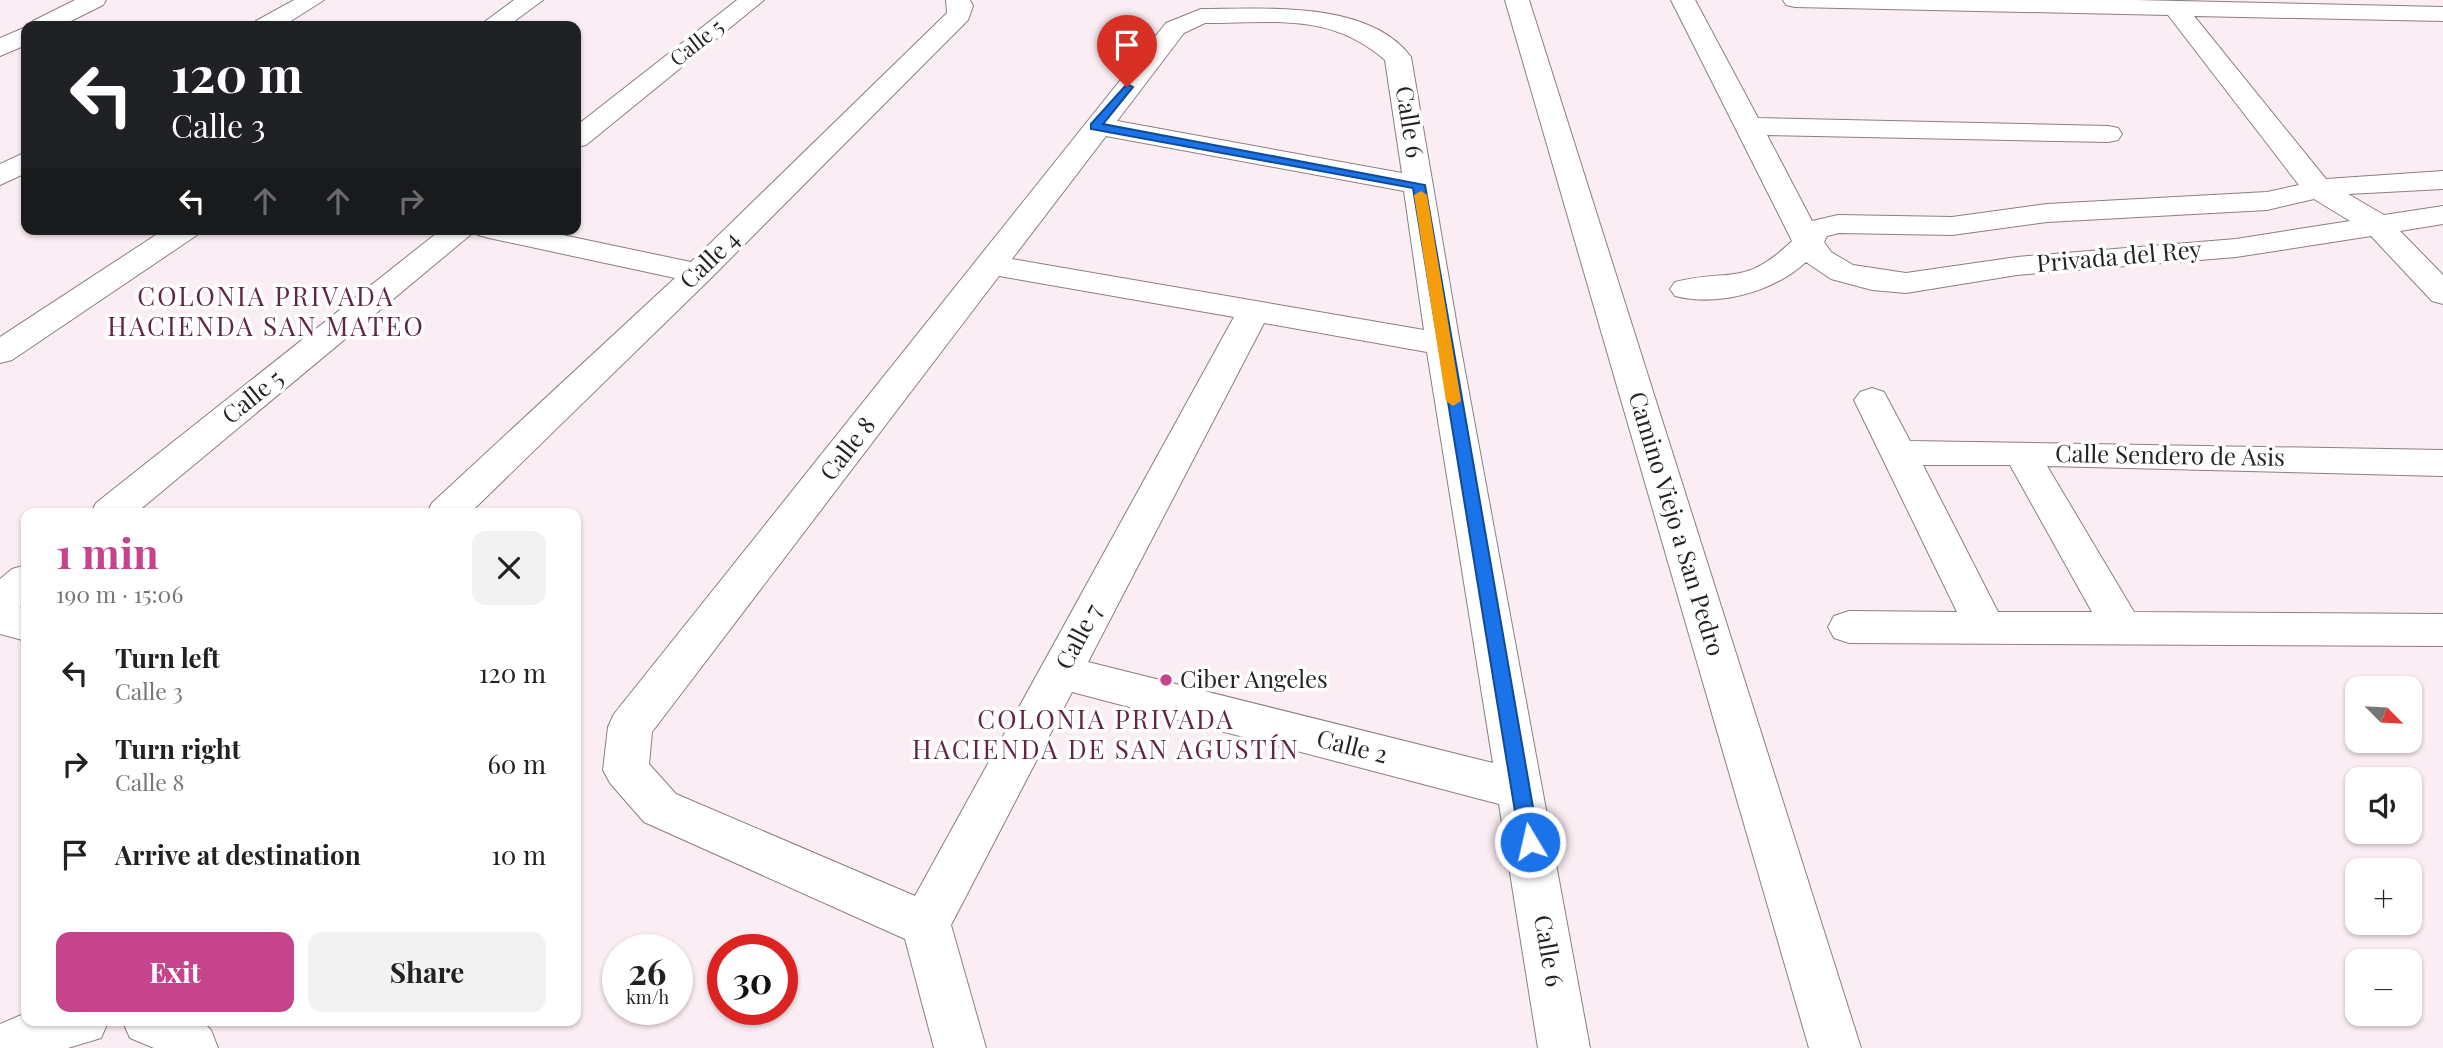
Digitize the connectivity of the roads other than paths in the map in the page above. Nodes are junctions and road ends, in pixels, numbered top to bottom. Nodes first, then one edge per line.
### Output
1 (94, 0) edge
2 (312, 0) edge
3 (531, 0) edge
4 (752, 0) edge
5 (958, 0) edge
6 (1517, 0) edge
7 (1683, 0) edge
8 (1795, 0) edge
9 (2175, 8) junction
10 (2441, 16) edge
11 (52, 21) edge
12 (274, 21) edge
13 (499, 21) edge
14 (1373, 36) joint
15 (21, 37) edge
16 (0, 48) edge
17 (1747, 125) junction
18 (1096, 126) junction
19 (2108, 134) dead end
20 (581, 135) edge
21 (21, 164) edge
22 (0, 176) edge
23 (2443, 180) edge
24 (2406, 181) junction
25 (1419, 185) junction
26 (2318, 189) junction
27 (2187, 206) junction
28 (2442, 216) edge
29 (2376, 224) junction
30 (177, 235) edge
31 (454, 235) edge
32 (518, 235) edge
33 (1808, 243) junction
34 (2236, 248) junction
35 (993, 265) junction
36 (698, 273) junction
37 (1686, 289) dead end
38 (2443, 294) edge
39 (1254, 311) junction
40 (1443, 344) junction
41 (0, 352) edge
42 (1872, 400) dead end
43 (1898, 453) junction
44 (2021, 453) junction
45 (2443, 463) edge
46 (116, 508) edge
47 (451, 508) edge
48 (21, 584) edge
49 (0, 601) edge
50 (0, 618) edge
51 (21, 624) edge
52 (1849, 627) dead end
53 (1986, 628) junction
54 (2122, 628) junction
55 (2443, 630) edge
56 (1060, 672) junction
57 (1521, 790) junction
58 (926, 924) junction
59 (58, 1026) edge
60 (163, 1026) edge
61 (4, 1048) edge
62 (192, 1048) edge
63 (961, 1048) edge
64 (1564, 1048) edge
65 (1835, 1048) edge

1 - 11 street
2 - 12 street
3 - 13 street
4 - 20 street, Calle 5
5 - 36 street, Calle 4
6 - 65 street, Camino Viejo a San Pedro
7 - 17 street, Privada del Rey
8 - 9 street
9 - 10 street
9 - 26 street
14 - 18 street, Calle 8
14 - 25 street, Calle 6
15 - 16 street
17 - 19 street
17 - 33 street, Privada del Rey
18 - 25 street
18 - 35 street, Calle 8
21 - 22 street
23 - 24 street, Privada del Rey
24 - 26 street, Privada del Rey
24 - 28 street
25 - 40 street, Calle 6
26 - 27 street, Privada del Rey
26 - 29 street
27 - 33 street, Privada del Rey
27 - 34 street
28 - 29 street, Privada del Rey
29 - 34 street, Privada del Rey
29 - 38 street
30 - 41 street
31 - 46 street, Calle 5
32 - 36 street
33 - 34 street, Privada del Rey
33 - 37 street, Privada del Rey
35 - 39 street
35 - 58 street, Calle 8
36 - 47 street, Calle 4
39 - 40 street
39 - 56 street, Calle 7
40 - 57 street, Calle 6
42 - 43 street
43 - 44 street, Calle Sendero de Asis
43 - 53 street
44 - 45 street, Calle Sendero de Asis
44 - 54 street
48 - 49 street
50 - 51 street
52 - 53 street
53 - 54 street
54 - 55 street
56 - 57 street, Calle 2
56 - 58 street, Calle 7
57 - 64 street, Calle 6
58 - 63 street
59 - 61 street
60 - 62 street

